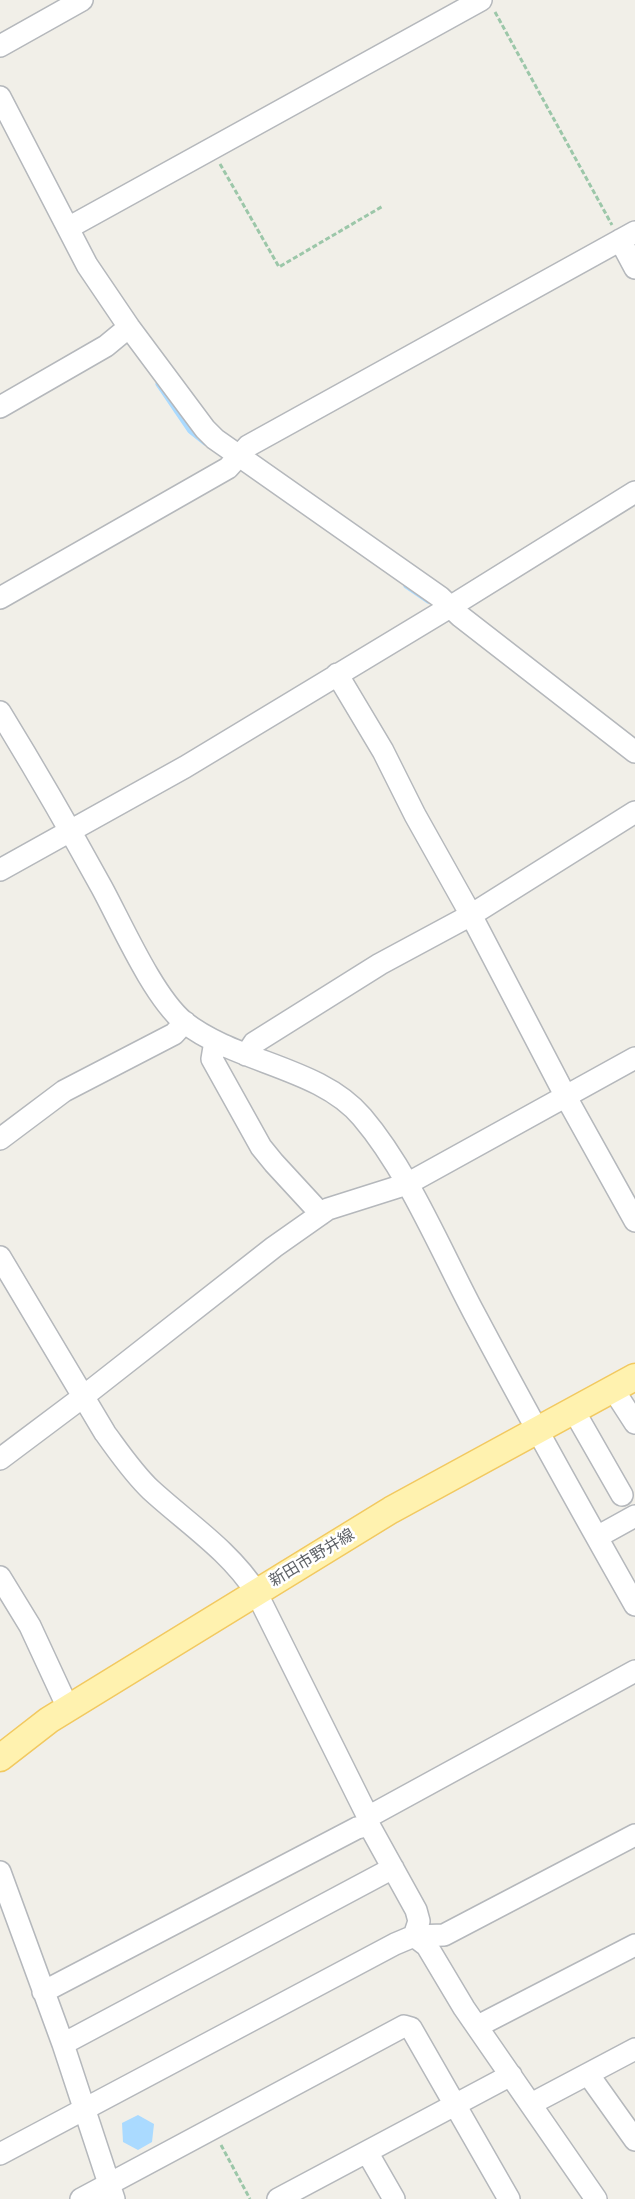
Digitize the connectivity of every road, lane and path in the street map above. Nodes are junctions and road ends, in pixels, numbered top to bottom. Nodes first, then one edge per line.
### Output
1 (82, 0) edge
2 (487, 4) edge
3 (0, 46) edge
4 (0, 97) edge
5 (212, 149) junction
6 (383, 206) dead end
7 (68, 228) junction
8 (628, 236) edge
9 (635, 268) edge
10 (124, 331) junction
11 (0, 407) edge
12 (234, 462) junction
13 (635, 492) edge
14 (0, 598) edge
15 (450, 607) junction
16 (337, 674) junction
17 (0, 712) edge
18 (635, 752) edge
19 (635, 812) edge
20 (70, 831) junction
21 (0, 870) edge
22 (472, 915) junction
23 (185, 1022) junction
24 (215, 1040) junction
25 (246, 1055) junction
26 (635, 1058) edge
27 (566, 1097) junction
28 (0, 1139) edge
29 (407, 1184) junction
30 (321, 1214) junction
31 (635, 1221) edge
32 (0, 1257) edge
33 (624, 1383) edge
34 (84, 1396) junction
35 (574, 1411) junction
36 (635, 1423) edge
37 (537, 1431) junction
38 (0, 1459) edge
39 (622, 1495) dead end
40 (635, 1516) edge
41 (597, 1537) junction
42 (0, 1577) edge
43 (256, 1592) junction
44 (635, 1604) edge
45 (635, 1671) edge
46 (68, 1708) junction
47 (0, 1758) edge
48 (369, 1821) junction
49 (635, 1835) edge
50 (393, 1868) junction
51 (0, 1872) edge
52 (414, 1936) junction
53 (635, 1945) edge
54 (43, 1992) junction
55 (478, 2026) junction
56 (63, 2044) junction
57 (635, 2049) edge
58 (588, 2074) junction
59 (511, 2075) junction
60 (531, 2104) junction
61 (456, 2106) junction
62 (84, 2108) junction
63 (213, 2129) junction
64 (635, 2140) edge
65 (367, 2152) junction
66 (0, 2154) edge
67 (112, 2192) edge
68 (81, 2199) edge
69 (250, 2199) edge
70 (278, 2199) edge
71 (394, 2199) edge
72 (509, 2199) edge
73 (596, 2199) edge

1 - 3 street
2 - 5 street
2 - 8 path
4 - 7 street
5 - 6 path
5 - 7 street
7 - 10 street
8 - 9 street
8 - 12 street
10 - 11 street
10 - 12 street
12 - 14 street
12 - 15 street
13 - 15 street
15 - 16 street
15 - 18 street
16 - 20 street
16 - 22 street
17 - 20 street
19 - 22 street
20 - 21 street
20 - 23 street
22 - 25 street
22 - 27 street
23 - 24 street
23 - 28 street
24 - 25 street
24 - 30 street
25 - 29 street
26 - 27 street
27 - 29 street
27 - 31 street
29 - 30 street
29 - 37 street
30 - 34 street
32 - 34 street
33 - 35 main road, 新田市野井線
33 - 36 street
34 - 38 street
34 - 43 street
35 - 37 main road, 新田市野井線
35 - 39 street
37 - 41 street
37 - 43 main road, 新田市野井線
40 - 41 street
41 - 44 street
42 - 46 street
43 - 46 main road, 新田市野井線
43 - 48 street
45 - 48 street
46 - 47 main road, 新田市野井線
48 - 50 street
48 - 54 street
49 - 52 street
50 - 52 street
50 - 56 street
51 - 54 street
52 - 55 street
52 - 62 street
53 - 55 street
54 - 56 street
55 - 59 street
56 - 62 street
57 - 58 street
58 - 60 street
58 - 64 street
59 - 60 street
59 - 61 street
60 - 73 street
61 - 63 street
61 - 65 street
61 - 72 street
62 - 66 street
62 - 67 street
63 - 67 street
63 - 69 path
65 - 70 street
65 - 71 street
67 - 68 street

